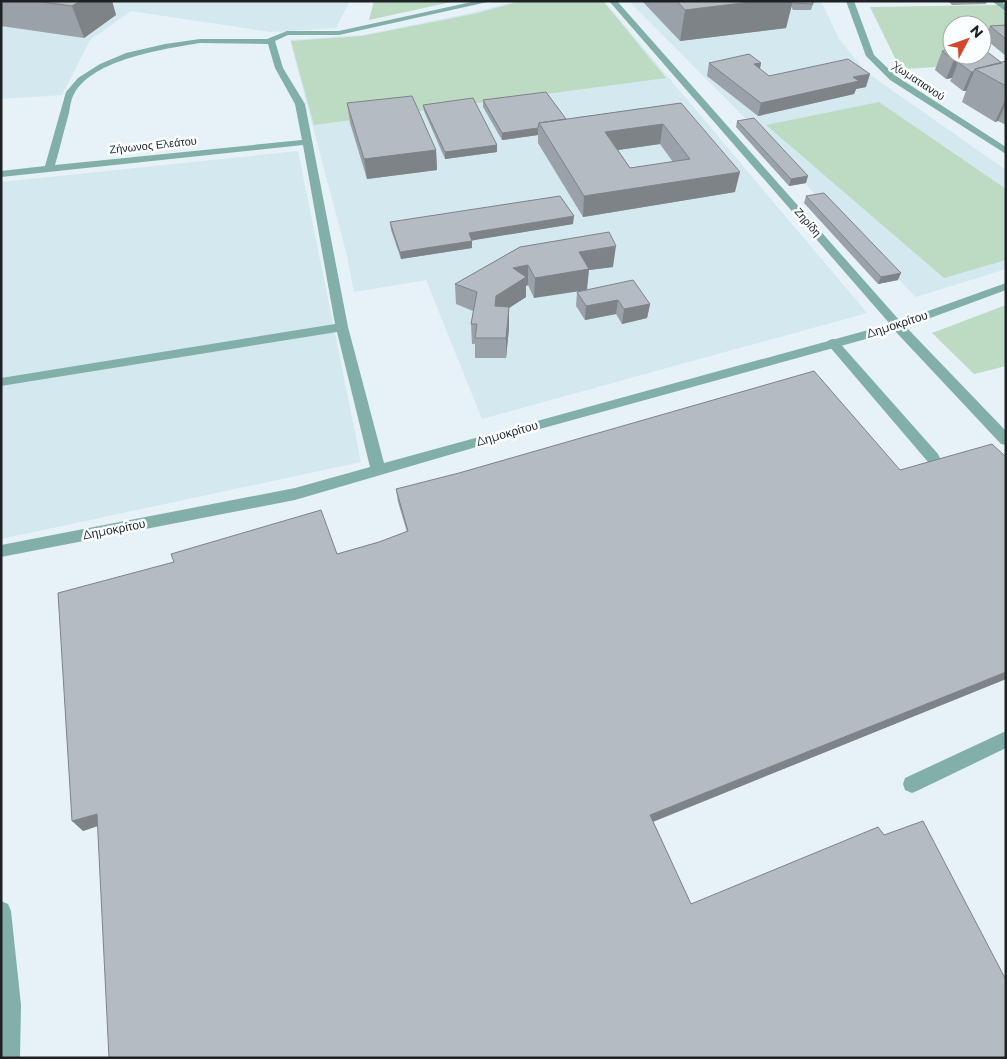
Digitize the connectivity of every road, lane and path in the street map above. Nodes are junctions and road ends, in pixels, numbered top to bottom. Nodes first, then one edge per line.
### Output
1 (488, 1) edge
2 (613, 1) edge
3 (996, 1) edge
4 (850, 2) edge
5 (1006, 10) edge
6 (272, 42) junction
7 (1006, 137) edge
8 (986, 138) junction
9 (307, 142) junction
10 (1006, 151) edge
11 (49, 169) junction
12 (1, 174) edge
13 (1006, 286) edge
14 (898, 326) junction
15 (342, 327) junction
16 (833, 343) junction
17 (1, 382) edge
18 (1006, 440) edge
19 (933, 458) dead end
20 (378, 470) junction
21 (1, 551) edge
22 (1006, 739) edge
23 (912, 784) dead end
24 (1, 911) edge
25 (9, 1058) edge

1 - 6 street
2 - 14 street, Ζηρίδη
3 - 5 street
4 - 8 street, Χωματιανού
6 - 9 street
6 - 11 street
7 - 8 street
8 - 10 street, Χωματιανού
9 - 11 street, Ζήνωνος Ελεάτου
9 - 15 street
11 - 12 street, Ζήνωνος Ελεάτου
13 - 14 street, Δημοκρίτου
14 - 16 street, Δημοκρίτου
14 - 18 street, Ζηρίδη
15 - 17 street
15 - 20 street
16 - 19 street
16 - 20 street, Δημοκρίτου
20 - 21 street, Δημοκρίτου
22 - 23 street
24 - 25 street

